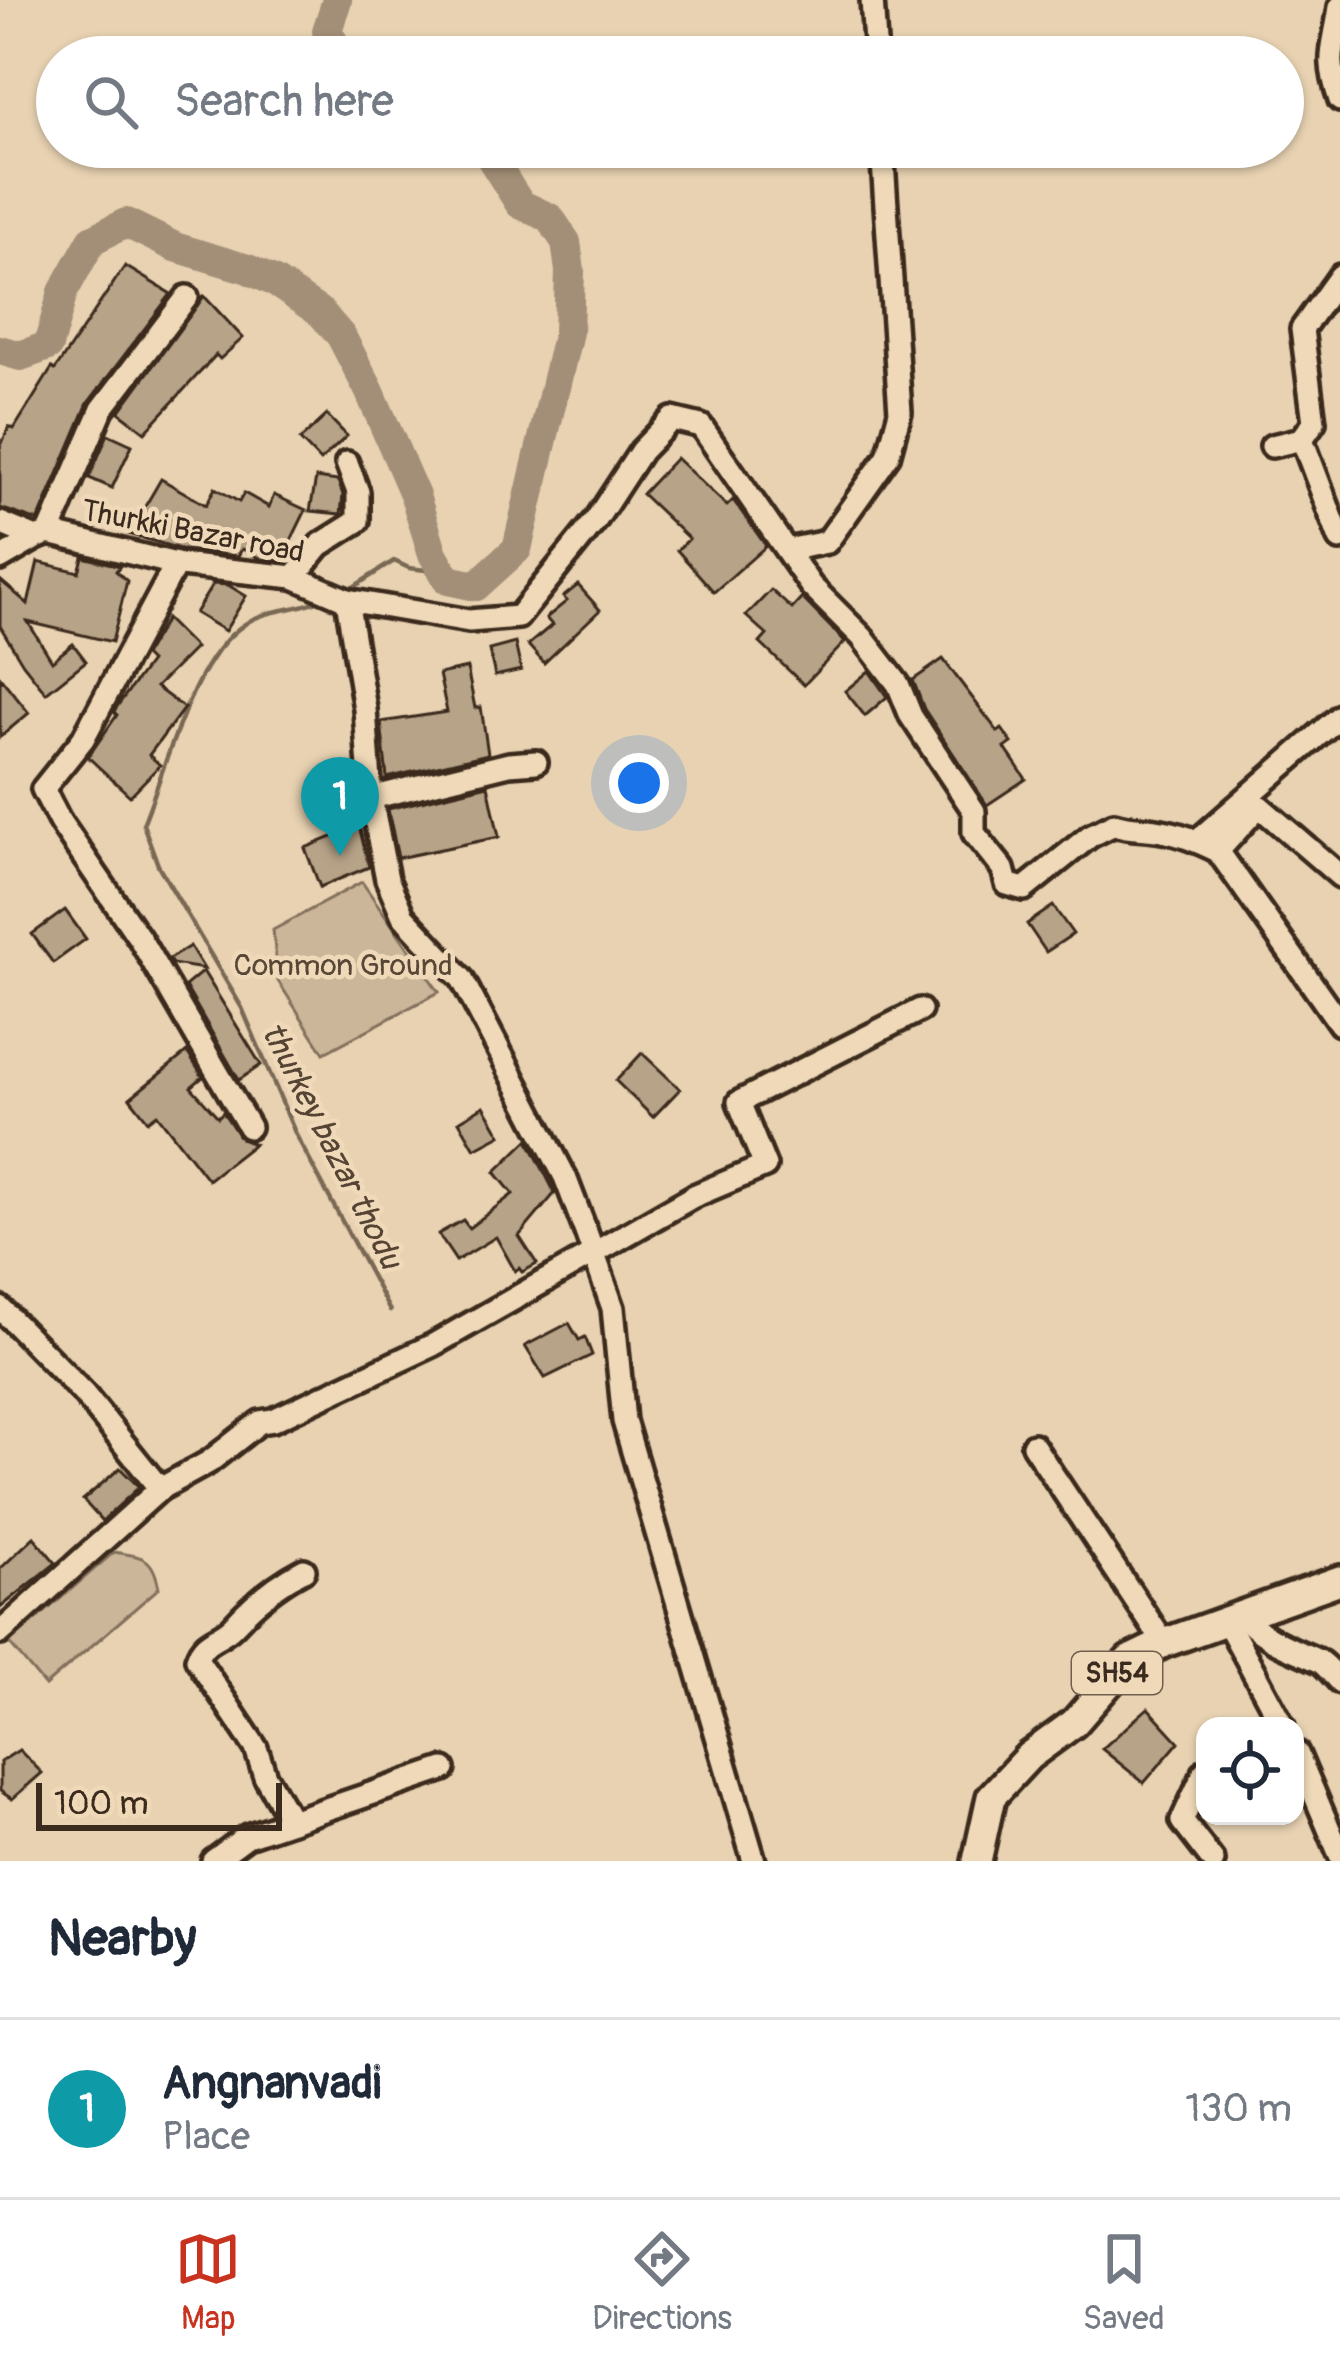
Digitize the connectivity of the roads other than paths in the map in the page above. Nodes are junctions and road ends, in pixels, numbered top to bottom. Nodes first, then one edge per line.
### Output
1 (872, 0) edge
2 (1340, 8) edge
3 (875, 36) edge
4 (1340, 100) edge
5 (883, 168) edge
6 (1340, 277) edge
7 (187, 297) dead end
8 (1302, 439) junction
9 (1272, 446) dead end
10 (347, 463) dead end
11 (0, 523) edge
12 (43, 535) junction
13 (1340, 539) edge
14 (787, 550) junction
15 (0, 559) edge
16 (176, 564) junction
17 (295, 577) junction
18 (347, 600) junction
19 (1340, 716) edge
20 (536, 762) dead end
21 (371, 798) junction
22 (1208, 846) junction
23 (1340, 876) edge
24 (920, 1010) dead end
25 (1339, 1018) edge
26 (248, 1127) dead end
27 (594, 1254) junction
28 (0, 1308) edge
29 (1033, 1445) dead end
30 (160, 1490) junction
31 (304, 1570) dead end
32 (1340, 1580) edge
33 (1234, 1617) junction
34 (0, 1633) edge
35 (1164, 1642) junction
36 (1340, 1682) edge
37 (1278, 1717) edge
38 (444, 1769) dead end
39 (1304, 1771) edge
40 (1196, 1791) edge
41 (291, 1821) junction
42 (1340, 1855) edge
43 (213, 1861) edge
44 (754, 1861) edge
45 (977, 1861) edge
46 (1213, 1861) edge

1 - 3 street
2 - 4 street
5 - 14 street
6 - 8 street
7 - 12 street
8 - 9 street
8 - 13 street
10 - 17 street
11 - 12 street, Thurkki Bazar road
12 - 15 street
12 - 16 street, Thurkki Bazar road
14 - 18 street, Thurkki Bazar road
14 - 22 street
16 - 17 street, Thurkki Bazar road
16 - 26 street
17 - 18 street, Thurkki Bazar road
18 - 21 street
19 - 22 street
20 - 21 street
21 - 27 street
22 - 23 street
22 - 25 street
24 - 27 street
27 - 30 street
27 - 44 street
28 - 30 street
29 - 35 street
30 - 34 street
31 - 41 street
32 - 33 main road, SH54
33 - 35 main road, SH54
33 - 36 street
33 - 37 street
35 - 45 main road, SH54
38 - 41 street
39 - 42 street
40 - 46 street
41 - 43 street

